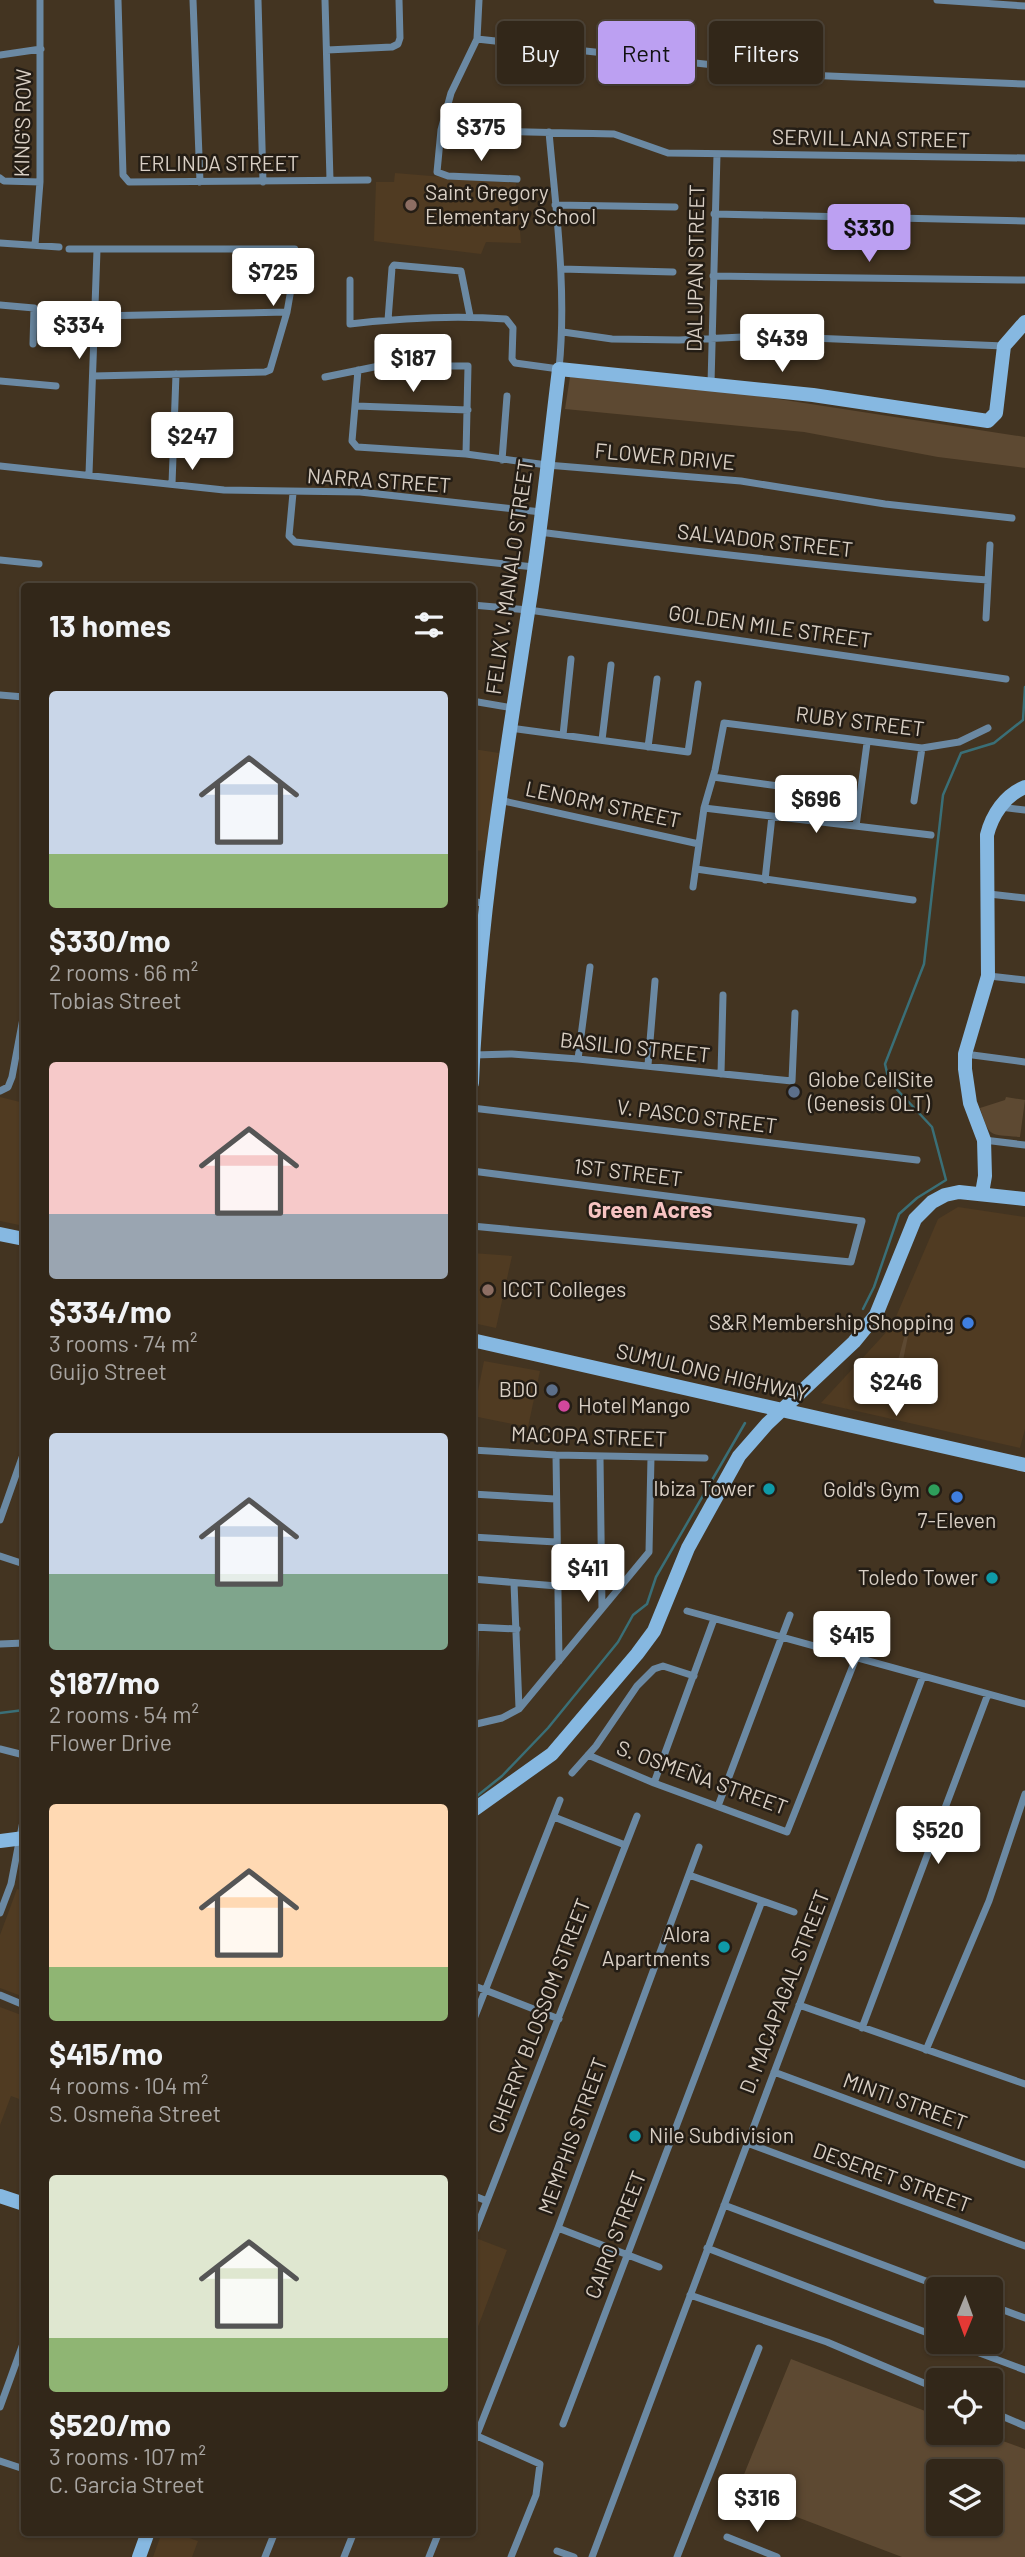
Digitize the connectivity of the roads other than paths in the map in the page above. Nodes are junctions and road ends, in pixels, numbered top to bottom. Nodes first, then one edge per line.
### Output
1 (40, 0) edge
2 (118, 0) edge
3 (193, 0) edge
4 (258, 0) edge
5 (325, 0) edge
6 (398, 0) edge
7 (479, 0) edge
8 (937, 0) edge
9 (1025, 6) edge
10 (477, 38) junction
11 (41, 49) junction
12 (327, 50) junction
13 (0, 55) edge
14 (1025, 84) edge
15 (441, 130) junction
16 (549, 132) junction
17 (717, 154) junction
18 (1025, 159) edge
19 (0, 178) edge
20 (517, 179) dead end
21 (330, 180) junction
22 (368, 180) dead end
23 (40, 182) junction
24 (263, 182) junction
25 (200, 183) junction
26 (555, 205) junction
27 (675, 207) dead end
28 (714, 214) junction
29 (1025, 221) edge
30 (0, 243) edge
31 (35, 245) junction
32 (59, 247) dead end
33 (69, 249) dead end
34 (97, 250) junction
35 (561, 269) junction
36 (673, 272) dead end
37 (713, 276) junction
38 (1025, 280) edge
39 (350, 281) dead end
40 (0, 305) edge
41 (287, 312) junction
42 (95, 316) junction
43 (470, 316) junction
44 (388, 320) junction
45 (1025, 321) edge
46 (563, 332) junction
47 (712, 339) junction
48 (33, 344) dead end
49 (1004, 345) junction
50 (559, 369) junction
51 (358, 370) junction
52 (176, 374) junction
53 (93, 376) junction
54 (325, 377) dead end
55 (0, 381) edge
56 (711, 384) junction
57 (56, 386) dead end
58 (508, 396) dead end
59 (356, 406) junction
60 (468, 410) junction
61 (466, 454) junction
62 (502, 460) junction
63 (0, 466) edge
64 (547, 466) junction
65 (89, 474) junction
66 (172, 484) junction
67 (293, 493) junction
68 (541, 512) junction
69 (1012, 518) dead end
70 (538, 531) junction
71 (990, 545) dead end
72 (0, 560) edge
73 (39, 564) dead end
74 (534, 567) junction
75 (988, 580) junction
76 (476, 605) edge
77 (528, 610) junction
78 (986, 618) dead end
79 (571, 659) dead end
80 (611, 665) dead end
81 (657, 679) dead end
82 (1006, 679) dead end
83 (698, 684) dead end
84 (0, 695) edge
85 (21, 697) edge
86 (476, 702) edge
87 (513, 708) junction
88 (988, 728) dead end
89 (510, 729) junction
90 (563, 735) junction
91 (602, 740) junction
92 (867, 743) junction
93 (649, 747) junction
94 (922, 748) junction
95 (713, 777) junction
96 (1025, 787) edge
97 (807, 790) dead end
98 (499, 800) junction
99 (914, 801) dead end
100 (999, 807) junction
101 (704, 808) junction
102 (1025, 810) edge
103 (772, 816) junction
104 (856, 826) junction
105 (931, 835) dead end
106 (699, 844) junction
107 (696, 869) junction
108 (765, 880) junction
109 (693, 887) dead end
110 (989, 894) junction
111 (1025, 898) edge
112 (913, 901) dead end
113 (479, 902) edge
114 (590, 967) dead end
115 (988, 976) junction
116 (1025, 980) edge
117 (476, 981) edge
118 (655, 981) dead end
119 (723, 995) dead end
120 (795, 1013) dead end
121 (21, 1029) edge
122 (965, 1054) junction
123 (476, 1056) edge
124 (578, 1059) junction
125 (1025, 1062) edge
126 (648, 1065) junction
127 (721, 1074) junction
128 (1, 1091) edge
129 (476, 1108) edge
130 (984, 1140) junction
131 (1025, 1145) edge
132 (917, 1160) dead end
133 (476, 1172) edge
134 (982, 1193) junction
135 (1025, 1199) edge
136 (476, 1226) edge
137 (0, 1234) edge
138 (21, 1238) edge
139 (476, 1341) edge
140 (778, 1410) junction
141 (476, 1450) edge
142 (556, 1455) junction
143 (600, 1457) junction
144 (651, 1457) junction
145 (705, 1458) dead end
146 (21, 1460) edge
147 (1025, 1465) edge
148 (476, 1494) edge
149 (555, 1499) junction
150 (0, 1520) edge
151 (476, 1537) edge
152 (556, 1542) junction
153 (0, 1556) edge
154 (21, 1563) edge
155 (476, 1579) edge
156 (514, 1583) junction
157 (557, 1586) junction
158 (602, 1609) junction
159 (687, 1611) dead end
160 (790, 1615) dead end
161 (714, 1619) junction
162 (476, 1627) edge
163 (517, 1629) junction
164 (781, 1638) junction
165 (21, 1643) edge
166 (0, 1644) edge
167 (856, 1658) junction
168 (559, 1661) junction
169 (694, 1676) junction
170 (923, 1676) junction
171 (988, 1694) junction
172 (1025, 1704) edge
173 (519, 1709) junction
174 (476, 1724) edge
175 (0, 1749) edge
176 (21, 1754) edge
177 (589, 1755) junction
178 (572, 1773) dead end
179 (654, 1783) junction
180 (1025, 1794) edge
181 (560, 1800) dead end
182 (718, 1806) junction
183 (476, 1808) edge
184 (637, 1816) dead end
185 (554, 1817) junction
186 (21, 1838) edge
187 (0, 1841) edge
188 (21, 1842) edge
189 (625, 1845) junction
190 (699, 1847) dead end
191 (689, 1875) junction
192 (762, 1901) junction
193 (794, 1912) dead end
194 (0, 1913) edge
195 (476, 1986) edge
196 (485, 1990) junction
197 (0, 1995) edge
198 (21, 2004) edge
199 (799, 2004) junction
200 (476, 2014) edge
201 (559, 2019) junction
202 (862, 2028) junction
203 (926, 2050) junction
204 (774, 2072) junction
205 (1025, 2084) edge
206 (747, 2143) junction
207 (1025, 2165) edge
208 (0, 2196) edge
209 (476, 2197) edge
210 (487, 2201) junction
211 (21, 2203) edge
212 (724, 2205) junction
213 (558, 2228) junction
214 (476, 2229) dead end
215 (1025, 2246) edge
216 (707, 2248) junction
217 (627, 2255) junction
218 (659, 2267) dead end
219 (926, 2281) edge
220 (690, 2295) junction
221 (1003, 2310) edge
222 (1025, 2318) edge
223 (926, 2332) edge
224 (759, 2348) dead end
225 (21, 2350) edge
226 (982, 2354) edge
227 (1025, 2370) edge
228 (926, 2384) edge
229 (0, 2407) edge
230 (1003, 2417) edge
231 (563, 2424) dead end
232 (1025, 2426) edge
233 (477, 2436) joint
234 (0, 2461) edge
235 (21, 2468) edge
236 (147, 2536) edge
237 (273, 2536) edge
238 (352, 2536) edge
239 (437, 2536) edge
240 (727, 2538) dead end
241 (753, 2548) junction
242 (557, 2551) dead end
243 (139, 2557) edge
244 (265, 2557) edge
245 (344, 2557) edge
246 (429, 2557) edge
247 (511, 2557) edge
248 (574, 2557) edge
249 (592, 2557) edge
250 (677, 2557) edge
251 (750, 2557) edge
252 (776, 2557) edge

1 - 11 street, KING'S ROW
2 - 25 street, ERLINDA STREET
3 - 25 street
4 - 24 street
5 - 12 street
6 - 12 street
7 - 10 street
8 - 9 street
10 - 14 street
10 - 15 street
11 - 13 street
11 - 23 street, KING'S ROW
12 - 21 street
15 - 16 street, SERVILLANA STREET
15 - 20 street
16 - 17 street, SERVILLANA STREET
16 - 26 street
17 - 18 street, SERVILLANA STREET
17 - 28 street, DALUPAN STREET
19 - 23 street
21 - 22 street, ERLINDA STREET
21 - 24 street, ERLINDA STREET
23 - 31 street, KING'S ROW
24 - 25 street, ERLINDA STREET
26 - 27 street
26 - 35 street
28 - 29 street
28 - 37 street, DALUPAN STREET
30 - 31 street
31 - 32 street
33 - 34 street
34 - 41 street
34 - 42 street
35 - 36 street
35 - 46 street
37 - 38 street
37 - 47 street, DALUPAN STREET
39 - 44 street
40 - 48 street
41 - 42 street
41 - 52 street
42 - 53 street
43 - 44 street
43 - 44 street
43 - 50 street
45 - 49 street
46 - 47 street
46 - 50 street
47 - 49 street
47 - 56 street, DALUPAN STREET
49 - 56 street
50 - 56 street
50 - 64 street, FELIX V. MANALO STREET
51 - 54 street
51 - 59 street
51 - 60 street
52 - 53 street
52 - 66 street
53 - 65 street
55 - 57 street
58 - 62 street
59 - 60 street
59 - 61 street, FLOWER DRIVE
60 - 61 street
61 - 62 street, FLOWER DRIVE
62 - 64 street, FLOWER DRIVE
63 - 65 street, NARRA STREET
64 - 68 street, FELIX V. MANALO STREET
64 - 69 street, FLOWER DRIVE
65 - 66 street, NARRA STREET
66 - 67 street, NARRA STREET
67 - 68 street, NARRA STREET
67 - 74 street
68 - 70 street, FELIX V. MANALO STREET
70 - 74 street, FELIX V. MANALO STREET
70 - 75 street, SALVADOR STREET
71 - 75 street
72 - 73 street
74 - 77 street, FELIX V. MANALO STREET
75 - 78 street
76 - 77 street, GOLDEN MILE STREET
77 - 82 street, GOLDEN MILE STREET
77 - 87 street, FELIX V. MANALO STREET
79 - 90 street
80 - 91 street
81 - 93 street
83 - 93 street
84 - 85 street
86 - 87 street
87 - 89 street, FELIX V. MANALO STREET
88 - 94 street, RUBY STREET
89 - 90 street
89 - 98 street, FELIX V. MANALO STREET
90 - 91 street
91 - 93 street
92 - 94 street, RUBY STREET
92 - 95 street, RUBY STREET
92 - 104 street
94 - 99 street
95 - 97 street
95 - 101 street
96 - 100 street
98 - 106 street, LENORM STREET
98 - 113 street, FELIX V. MANALO STREET
100 - 102 street
100 - 110 street
101 - 103 street
101 - 106 street
103 - 104 street
103 - 108 street
104 - 105 street
106 - 107 street
107 - 108 street
107 - 109 street
108 - 112 street
110 - 111 street
110 - 115 street
113 - 117 street, FELIX V. MANALO STREET
114 - 124 street
115 - 116 street
115 - 122 street
118 - 126 street
119 - 127 street
120 - 127 street, BASILIO STREET
121 - 128 street
122 - 125 street
122 - 130 street
123 - 124 street, BASILIO STREET
124 - 126 street, BASILIO STREET
126 - 127 street, BASILIO STREET
129 - 132 street, V. PASCO STREET
130 - 131 street
130 - 134 street
133 - 136 street, 1ST STREET
134 - 135 street
134 - 140 street
137 - 138 street
139 - 140 street, SUMULONG HIGHWAY
140 - 147 street, SUMULONG HIGHWAY
140 - 183 street
141 - 142 street, MACOPA STREET
142 - 143 street, MACOPA STREET
142 - 149 street
143 - 144 street, MACOPA STREET
143 - 158 street
144 - 145 street, MACOPA STREET
144 - 158 street
146 - 150 street
148 - 149 street
149 - 152 street
151 - 152 street
152 - 157 street
153 - 154 street
155 - 156 street
156 - 157 street
156 - 163 street
157 - 168 street
158 - 168 street
159 - 161 street
160 - 164 street
161 - 164 street
161 - 169 street
162 - 163 street
163 - 173 street
164 - 167 street
164 - 182 street
165 - 166 street
167 - 170 street
167 - 182 street, S. OSMEÑA STREET
168 - 173 street
169 - 177 street
169 - 179 street
170 - 171 street
170 - 199 street, D. MACAPAGAL STREET
171 - 172 street
171 - 202 street
173 - 174 street
175 - 176 street
177 - 178 street
177 - 179 street, S. OSMEÑA STREET
179 - 182 street, S. OSMEÑA STREET
180 - 203 street
181 - 185 street
184 - 189 street, CHERRY BLOSSOM STREET
185 - 189 street
185 - 196 street
186 - 187 street
188 - 194 street
189 - 201 street, CHERRY BLOSSOM STREET
190 - 191 street, MEMPHIS STREET
191 - 192 street
191 - 213 street, MEMPHIS STREET
192 - 193 street
192 - 217 street, CAIRO STREET
195 - 196 street
196 - 200 street
196 - 201 street
197 - 198 street
199 - 202 street
199 - 204 street, D. MACAPAGAL STREET
201 - 210 street, CHERRY BLOSSOM STREET
202 - 203 street
203 - 205 street
204 - 206 street, D. MACAPAGAL STREET
204 - 207 street, MINTI STREET
206 - 212 street, D. MACAPAGAL STREET
206 - 215 street, DESERET STREET
208 - 211 street
209 - 210 street
210 - 214 street, CHERRY BLOSSOM STREET
212 - 216 street, D. MACAPAGAL STREET
212 - 219 street
213 - 217 street
213 - 233 street, MEMPHIS STREET
216 - 220 street, D. MACAPAGAL STREET
216 - 223 street
217 - 218 street
217 - 231 street, CAIRO STREET
220 - 228 street
220 - 249 street, D. MACAPAGAL STREET
221 - 222 street
224 - 250 street
225 - 229 street
226 - 227 street
230 - 232 street
233 - 247 street
234 - 235 street
236 - 243 street
237 - 244 street
238 - 245 street
239 - 246 street
240 - 241 street
241 - 251 street
241 - 252 street
242 - 248 street

